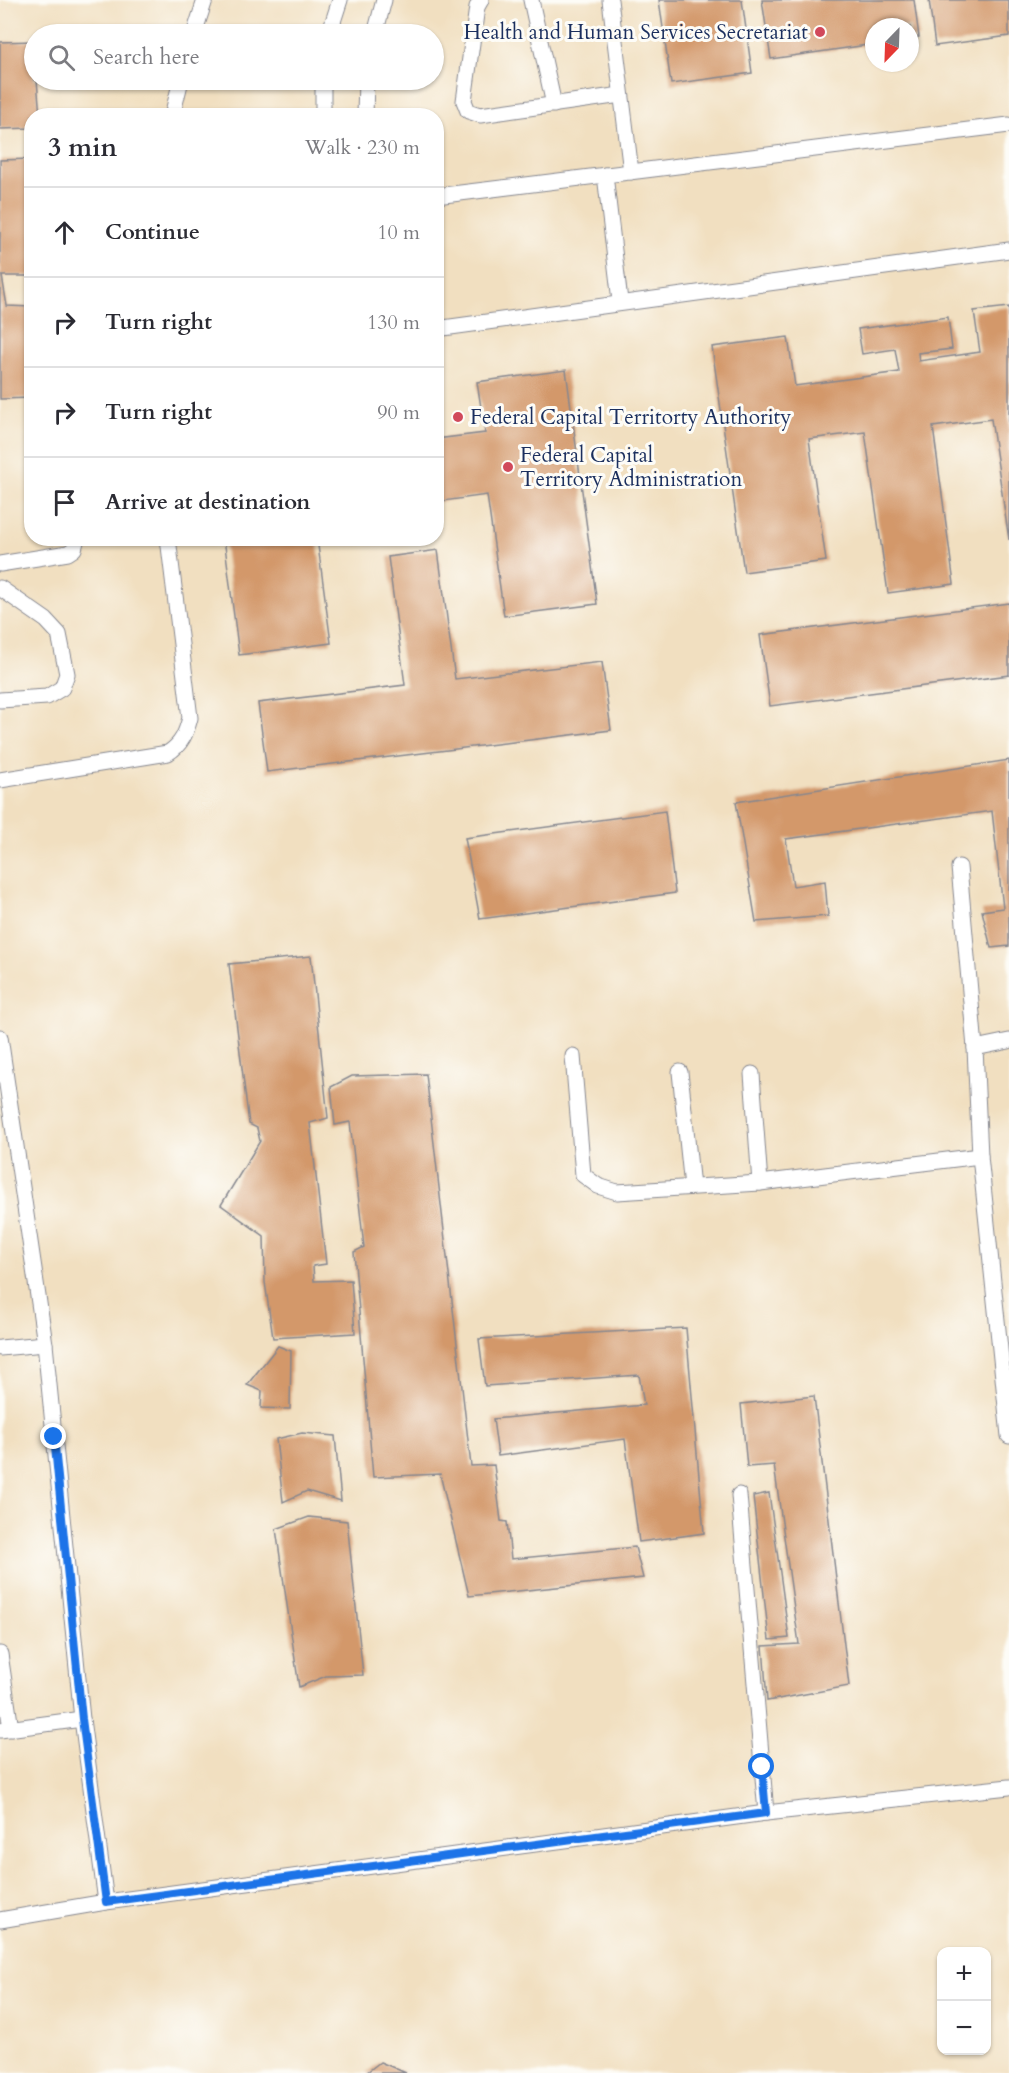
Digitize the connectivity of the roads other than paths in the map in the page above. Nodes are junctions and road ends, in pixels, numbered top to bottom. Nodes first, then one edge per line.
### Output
1 (205, 0) edge
2 (340, 0) edge
3 (384, 0) edge
4 (481, 0) edge
5 (531, 0) edge
6 (610, 0) edge
7 (197, 24) edge
8 (332, 24) edge
9 (378, 24) edge
10 (178, 90) edge
11 (323, 90) edge
12 (366, 90) edge
13 (621, 95) junction
14 (554, 105) junction
15 (174, 108) edge
16 (323, 108) edge
17 (365, 108) edge
18 (1009, 125) edge
19 (631, 172) junction
20 (605, 175) junction
21 (444, 195) edge
22 (1009, 250) edge
23 (620, 302) junction
24 (444, 327) edge
25 (75, 546) edge
26 (169, 546) edge
27 (0, 564) edge
28 (0, 588) edge
29 (0, 700) edge
30 (0, 780) edge
31 (959, 867) dead end
32 (0, 1037) edge
33 (1009, 1041) edge
34 (975, 1048) junction
35 (573, 1056) dead end
36 (680, 1072) dead end
37 (752, 1074) dead end
38 (980, 1156) junction
39 (760, 1183) junction
40 (692, 1187) junction
41 (45, 1344) junction
42 (0, 1348) edge
43 (1009, 1436) edge
44 (739, 1495) dead end
45 (0, 1654) edge
46 (82, 1719) junction
47 (5, 1730) edge
48 (1009, 1787) edge
49 (766, 1813) junction
50 (106, 1902) junction
51 (0, 1920) edge

1 - 7 lane
2 - 8 lane
3 - 9 lane
4 - 14 lane
5 - 14 lane
6 - 13 lane
10 - 15 lane
11 - 16 lane
12 - 17 lane
13 - 14 lane
13 - 19 lane
18 - 19 lane
19 - 20 lane
20 - 21 lane
20 - 23 lane
22 - 23 lane
23 - 24 lane
25 - 27 lane
26 - 30 lane
28 - 29 lane
31 - 34 lane
32 - 41 lane
33 - 34 lane
34 - 38 lane
35 - 40 lane
36 - 40 lane
37 - 39 lane
38 - 39 lane
38 - 43 lane
39 - 40 lane
41 - 42 lane
41 - 46 lane
44 - 49 lane
45 - 47 lane
46 - 47 lane
46 - 50 lane
48 - 49 lane
49 - 50 lane
50 - 51 lane

